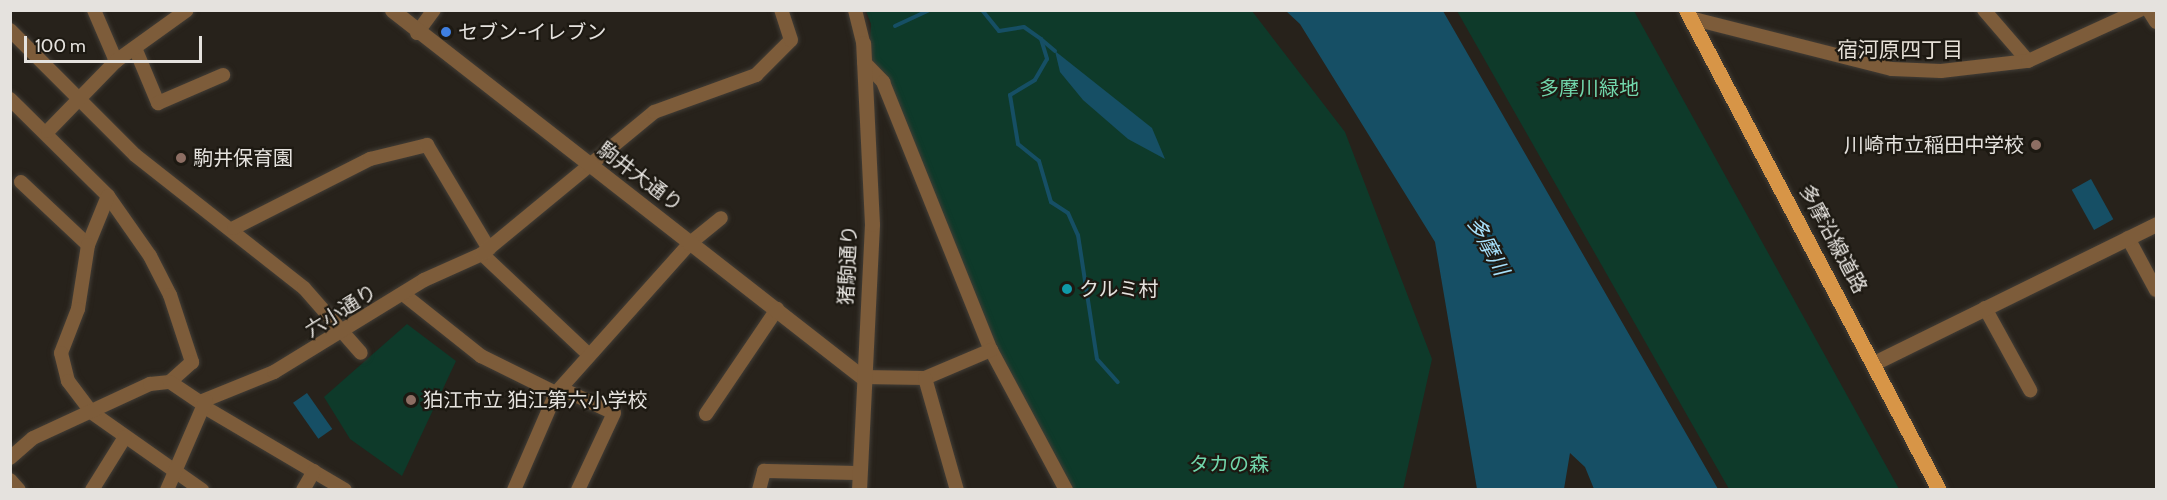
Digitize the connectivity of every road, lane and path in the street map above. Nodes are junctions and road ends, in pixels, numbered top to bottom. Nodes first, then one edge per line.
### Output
1 (94, 10) edge
2 (187, 10) edge
3 (392, 10) edge
4 (434, 10) edge
5 (781, 10) edge
6 (855, 10) edge
7 (1984, 10) edge
8 (2140, 10) edge
9 (2149, 10) edge
10 (1688, 14) edge
11 (2157, 21) edge
12 (10, 30) edge
13 (417, 33) junction
14 (863, 43) joint
15 (135, 48) junction
16 (116, 61) junction
17 (2028, 61) junction
18 (864, 62) junction
19 (223, 75) dead end
20 (10, 99) edge
21 (80, 99) junction
22 (48, 131) junction
23 (591, 167) junction
24 (21, 182) dead end
25 (108, 196) junction
26 (721, 218) dead end
27 (2157, 224) edge
28 (234, 228) junction
29 (2128, 238) junction
30 (691, 242) junction
31 (88, 245) junction
32 (485, 252) junction
33 (2157, 290) edge
34 (403, 294) junction
35 (1985, 308) junction
36 (777, 309) junction
37 (344, 334) junction
38 (991, 350) junction
39 (361, 353) dead end
40 (587, 353) junction
41 (1874, 363) junction
42 (862, 377) junction
43 (925, 378) junction
44 (170, 382) junction
45 (2030, 390) dead end
46 (559, 391) junction
47 (206, 404) junction
48 (91, 412) junction
49 (706, 414) dead end
50 (125, 437) junction
51 (10, 458) edge
52 (314, 471) junction
53 (178, 473) junction
54 (860, 473) junction
55 (10, 480) edge
56 (19, 489) edge
57 (92, 489) edge
58 (167, 489) edge
59 (202, 489) edge
60 (303, 489) edge
61 (345, 489) edge
62 (514, 489) edge
63 (578, 489) edge
64 (759, 489) edge
65 (859, 489) edge
66 (957, 489) edge
67 (1066, 489) edge
68 (1939, 489) edge

1 - 16 street
2 - 15 street
3 - 13 street, 駒井大通り
4 - 13 street
5 - 23 street, 六小通り
6 - 14 street
7 - 17 street
8 - 17 street
9 - 11 street
10 - 17 street
10 - 41 main road, 多摩沿線道路
12 - 21 street
13 - 23 street, 駒井大通り
14 - 18 street, 猪駒通り
15 - 16 street
15 - 19 street
16 - 21 street
18 - 38 street
18 - 42 street, 猪駒通り
20 - 22 street
21 - 22 street
21 - 28 street
22 - 25 street
23 - 30 street, 駒井大通り
23 - 32 street, 六小通り
24 - 31 street
25 - 31 street
25 - 44 street
26 - 30 street
27 - 29 street
28 - 32 street
28 - 37 street
29 - 33 street
29 - 35 street
30 - 36 street, 駒井大通り
30 - 40 street
31 - 48 street
32 - 34 street, 六小通り
32 - 40 street
34 - 37 street, 六小通り
34 - 46 street
35 - 41 street
35 - 45 street
36 - 42 street, 駒井大通り
36 - 49 street
37 - 39 street
37 - 47 street, 六小通り
38 - 43 street
38 - 67 street
40 - 46 street
41 - 68 main road, 多摩沿線道路
42 - 43 street
42 - 54 street, 猪駒通り
43 - 66 street
44 - 47 street
44 - 48 street
46 - 62 street
46 - 63 street
47 - 52 street
47 - 53 street
48 - 50 street
48 - 51 street
50 - 53 street
50 - 57 street
52 - 60 street
52 - 61 street
53 - 58 street
53 - 59 street
54 - 64 street
54 - 65 street, 猪駒通り
55 - 56 street

